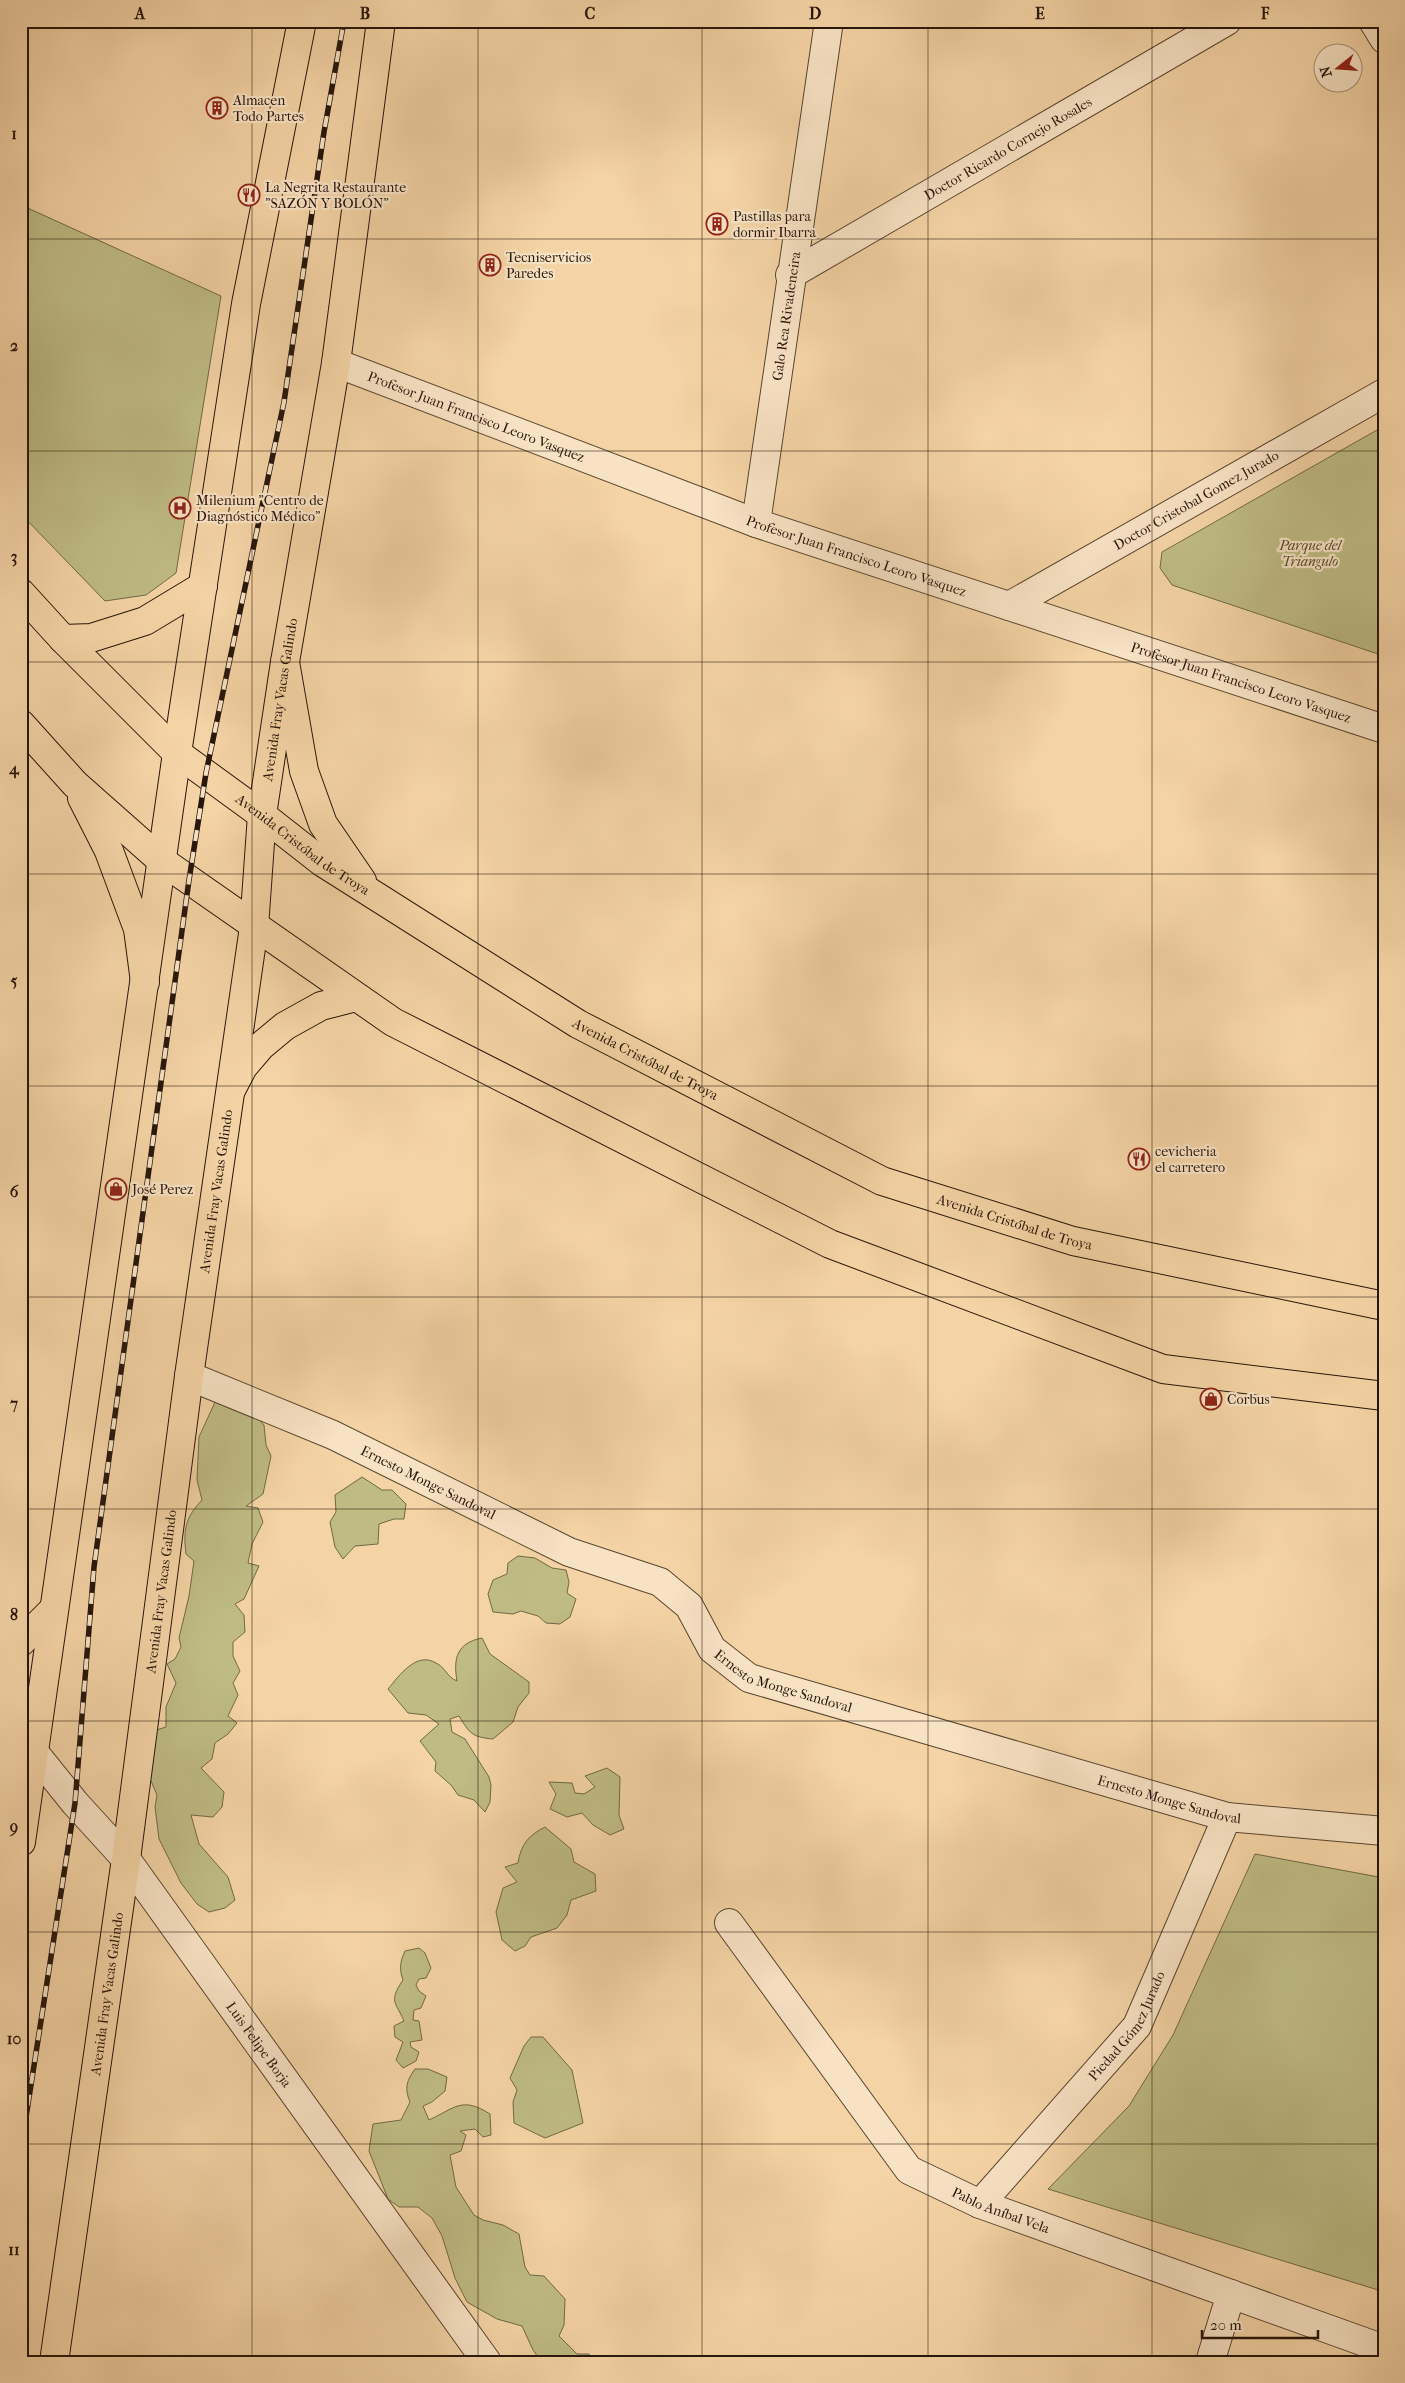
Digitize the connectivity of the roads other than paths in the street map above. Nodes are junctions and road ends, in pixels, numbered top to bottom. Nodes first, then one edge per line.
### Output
1 (302, 21) edge
2 (381, 21) edge
3 (828, 21) edge
4 (1227, 21) edge
5 (1373, 21) edge
6 (1384, 39) edge
7 (790, 275) junction
8 (336, 363) junction
9 (1384, 393) edge
10 (756, 523) junction
11 (203, 586) junction
12 (21, 593) edge
13 (1009, 606) junction
14 (63, 639) junction
15 (285, 662) junction
16 (21, 724) edge
17 (1384, 729) edge
18 (176, 753) junction
19 (75, 784) junction
20 (262, 815) junction
21 (162, 861) junction
22 (370, 892) junction
23 (254, 926) junction
24 (145, 982) junction
25 (356, 997) junction
26 (231, 1090) junction
27 (1384, 1306) edge
28 (189, 1376) junction
29 (1384, 1396) edge
30 (53, 1610) junction
31 (21, 1642) edge
32 (27, 1743) edge
33 (1227, 1817) junction
34 (1384, 1831) edge
35 (21, 1842) edge
36 (126, 1859) junction
37 (729, 1923) dead end
38 (980, 2204) junction
39 (1231, 2294) junction
40 (1384, 2349) edge
41 (54, 2362) edge
42 (486, 2362) edge
43 (1210, 2362) edge

1 - 11 main road
2 - 8 main road, Avenida Fray Vacas Galindo
3 - 7 street, Galo Rea Rivadeneira
4 - 7 street, Doctor Ricardo Cornejo Rosales
5 - 6 street
7 - 10 street, Galo Rea Rivadeneira
8 - 10 street, Profesor Juan Francisco Leoro Vasquez
8 - 15 main road, Avenida Fray Vacas Galindo
9 - 13 street, Doctor Cristobal Gomez Jurado
10 - 13 street, Profesor Juan Francisco Leoro Vasquez
11 - 14 main road
11 - 18 main road
12 - 14 main road, Avenida Cristóbal de Troya
13 - 17 street, Profesor Juan Francisco Leoro Vasquez
14 - 18 main road, Avenida Cristóbal de Troya
15 - 20 main road, Avenida Fray Vacas Galindo
15 - 22 main road
16 - 19 main road
18 - 20 main road, Avenida Cristóbal de Troya
18 - 21 main road
19 - 21 main road
19 - 24 main road
20 - 22 main road, Avenida Cristóbal de Troya
20 - 23 main road, Avenida Fray Vacas Galindo
21 - 23 main road
21 - 24 main road
22 - 27 main road, Avenida Cristóbal de Troya
23 - 25 main road
23 - 26 main road, Avenida Fray Vacas Galindo
24 - 30 main road
25 - 26 main road
25 - 29 main road
26 - 28 main road, Avenida Fray Vacas Galindo
28 - 33 street, Ernesto Monge Sandoval
28 - 36 main road, Avenida Fray Vacas Galindo
30 - 31 main road
30 - 32 main road
32 - 35 main road
32 - 36 street, Luis Felipe Borja
33 - 34 street, Ernesto Monge Sandoval
33 - 38 street, Piedad Gómez Jurado
36 - 41 main road, Avenida Fray Vacas Galindo
36 - 42 street, Luis Felipe Borja
37 - 38 street, Pablo Aníbal Vela
38 - 39 street, Pablo Aníbal Vela
39 - 40 street, Pablo Aníbal Vela
39 - 43 street

